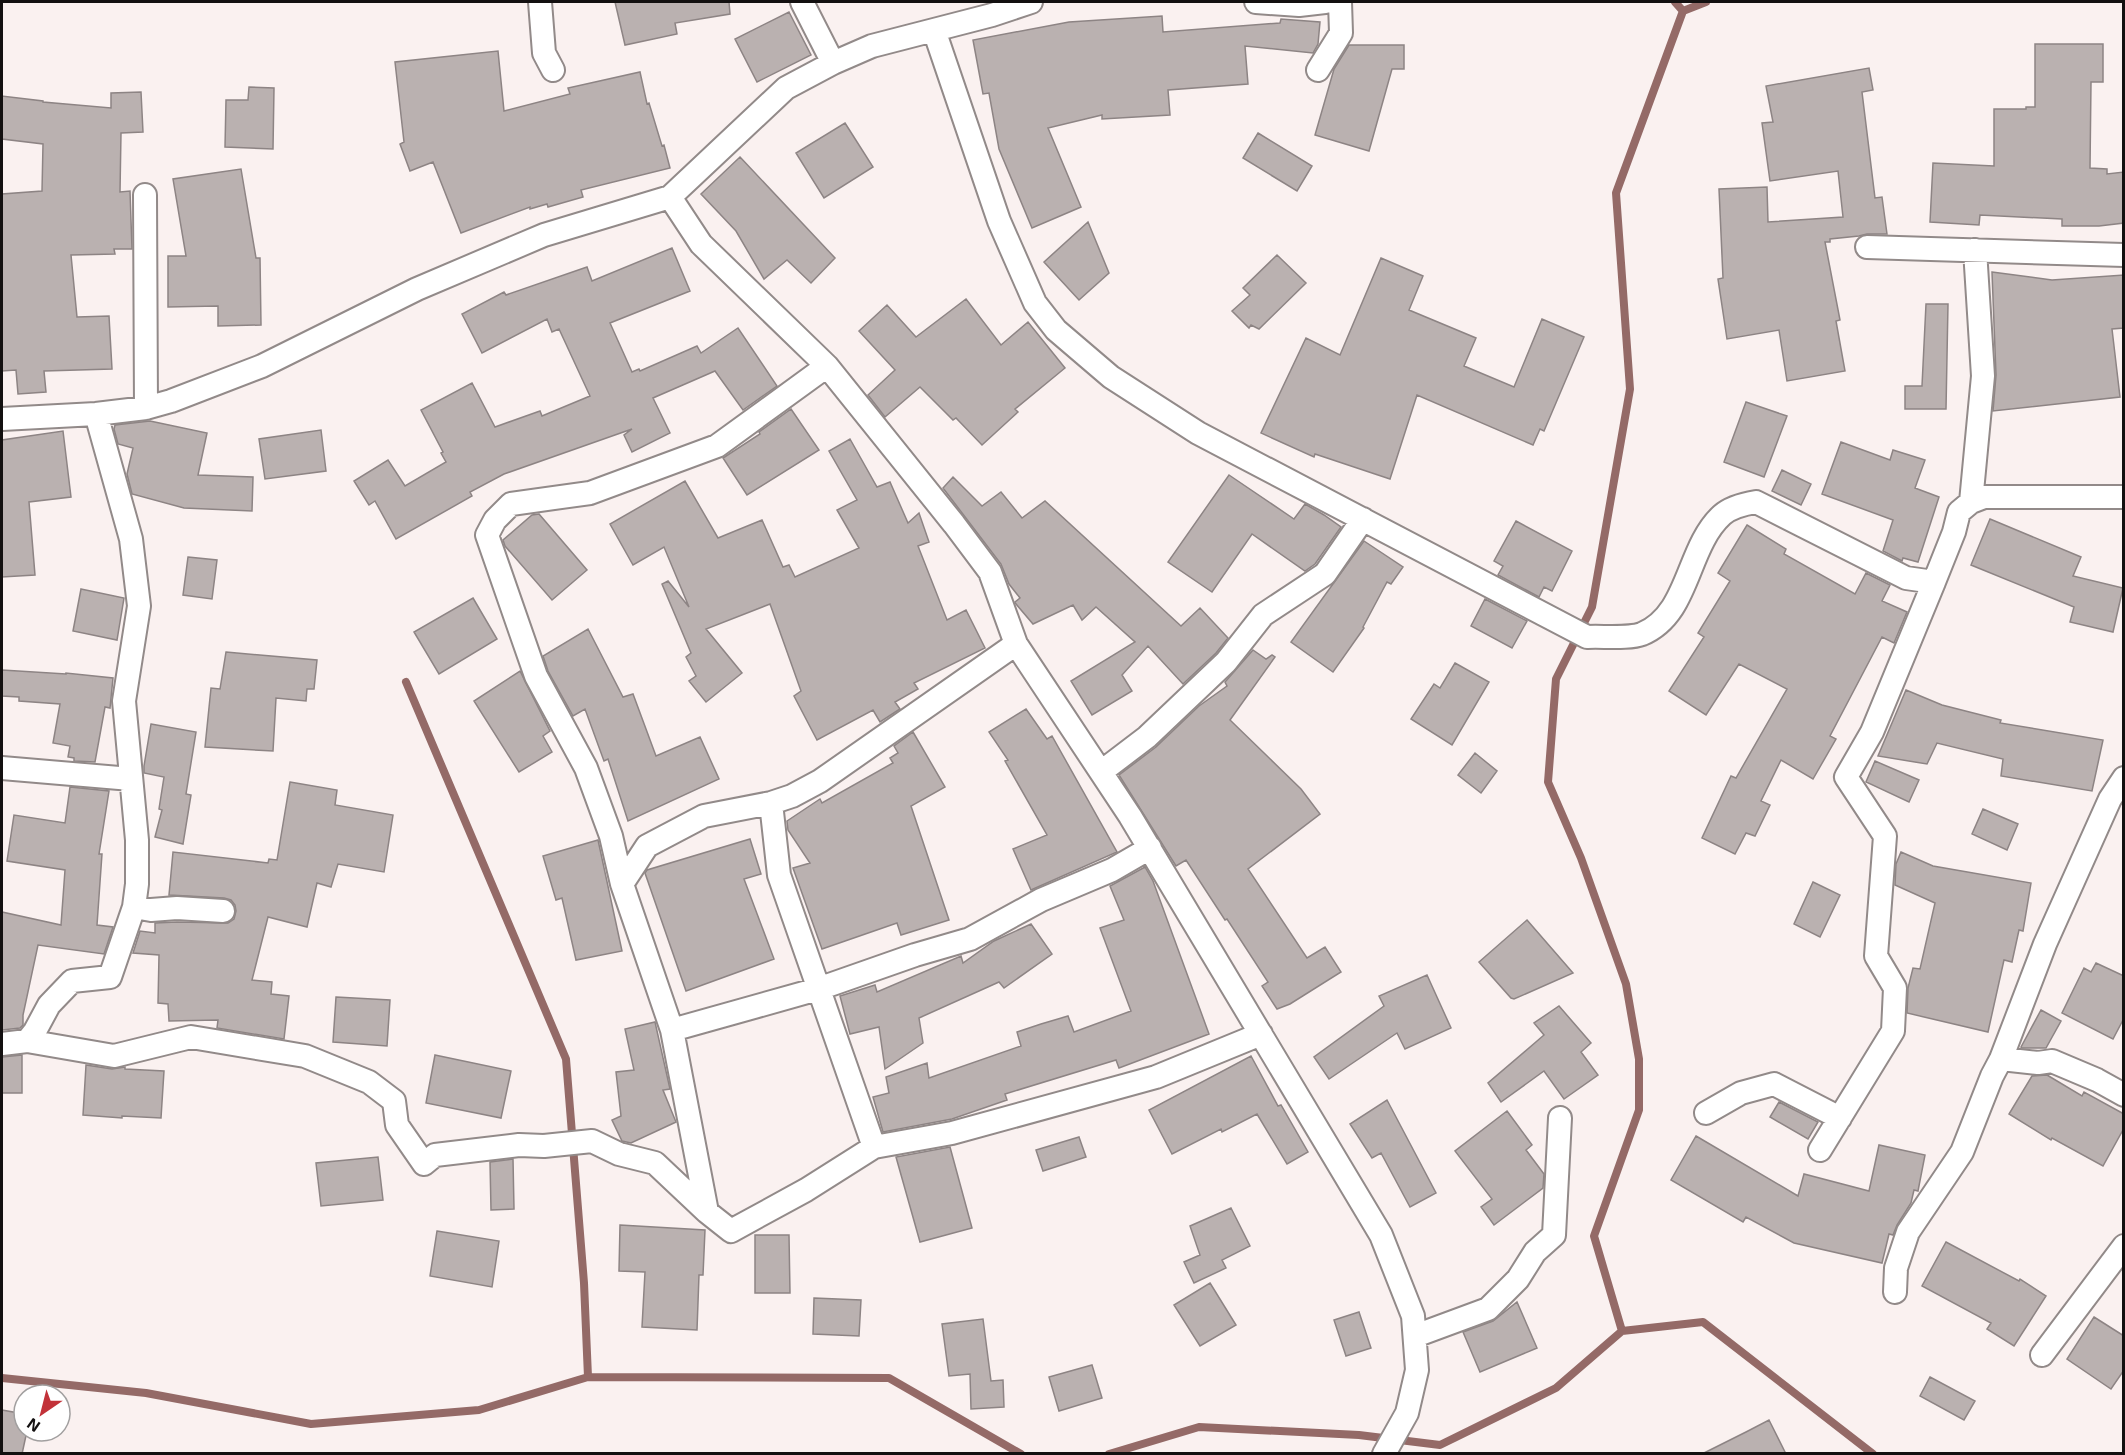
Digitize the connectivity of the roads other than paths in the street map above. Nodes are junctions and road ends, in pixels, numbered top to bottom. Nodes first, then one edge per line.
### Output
1 (540, 2) edge
2 (802, 2) edge
3 (1031, 2) edge
4 (1256, 2) edge
5 (1325, 2) edge
6 (1340, 2) edge
7 (934, 30) junction
8 (833, 63) junction
9 (553, 70) dead end
10 (1318, 70) dead end
11 (146, 195) dead end
12 (670, 196) junction
13 (1867, 247) dead end
14 (1975, 250) junction
15 (2124, 255) edge
16 (827, 366) junction
17 (146, 408) junction
18 (96, 414) junction
19 (2, 419) edge
20 (2124, 497) edge
21 (1971, 502) junction
22 (1363, 519) junction
23 (1934, 582) junction
24 (1016, 644) junction
25 (2, 768) edge
26 (1101, 772) junction
27 (2124, 778) edge
28 (131, 780) junction
29 (771, 803) junction
30 (611, 836) junction
31 (647, 846) junction
32 (1150, 848) junction
33 (622, 884) junction
34 (134, 907) junction
35 (223, 911) dead end
36 (818, 989) junction
37 (672, 1030) junction
38 (1261, 1034) junction
39 (27, 1041) junction
40 (2, 1044) edge
41 (2001, 1059) junction
42 (2124, 1095) edge
43 (1706, 1113) dead end
44 (1560, 1118) dead end
45 (1840, 1118) junction
46 (874, 1147) junction
47 (1820, 1150) dead end
48 (707, 1212) junction
49 (2124, 1246) edge
50 (1895, 1292) dead end
51 (1415, 1336) junction
52 (2042, 1355) dead end
53 (1384, 1454) edge

1 - 9 street
2 - 8 street
3 - 7 street
4 - 5 street
6 - 10 street
7 - 8 street
7 - 22 street
8 - 12 street
11 - 17 street
12 - 16 street
12 - 17 street
13 - 14 street
14 - 15 street
14 - 21 street
16 - 24 street
16 - 30 street
17 - 18 street
18 - 19 street
18 - 28 street
20 - 21 street
21 - 23 street
22 - 23 street
22 - 26 street
23 - 45 street
24 - 26 street
24 - 29 street
25 - 28 street
26 - 32 street
27 - 41 street
28 - 34 street
29 - 31 street
29 - 36 street
30 - 31 street
30 - 33 street
31 - 33 street
32 - 36 street
32 - 38 street
33 - 37 street
34 - 35 street
34 - 39 street
36 - 37 street
36 - 46 street
37 - 48 street
38 - 46 street
38 - 51 street
39 - 40 street
39 - 48 street
41 - 42 street
41 - 50 street
43 - 45 street
44 - 51 street
45 - 47 street
46 - 48 street
49 - 52 street
51 - 53 street

